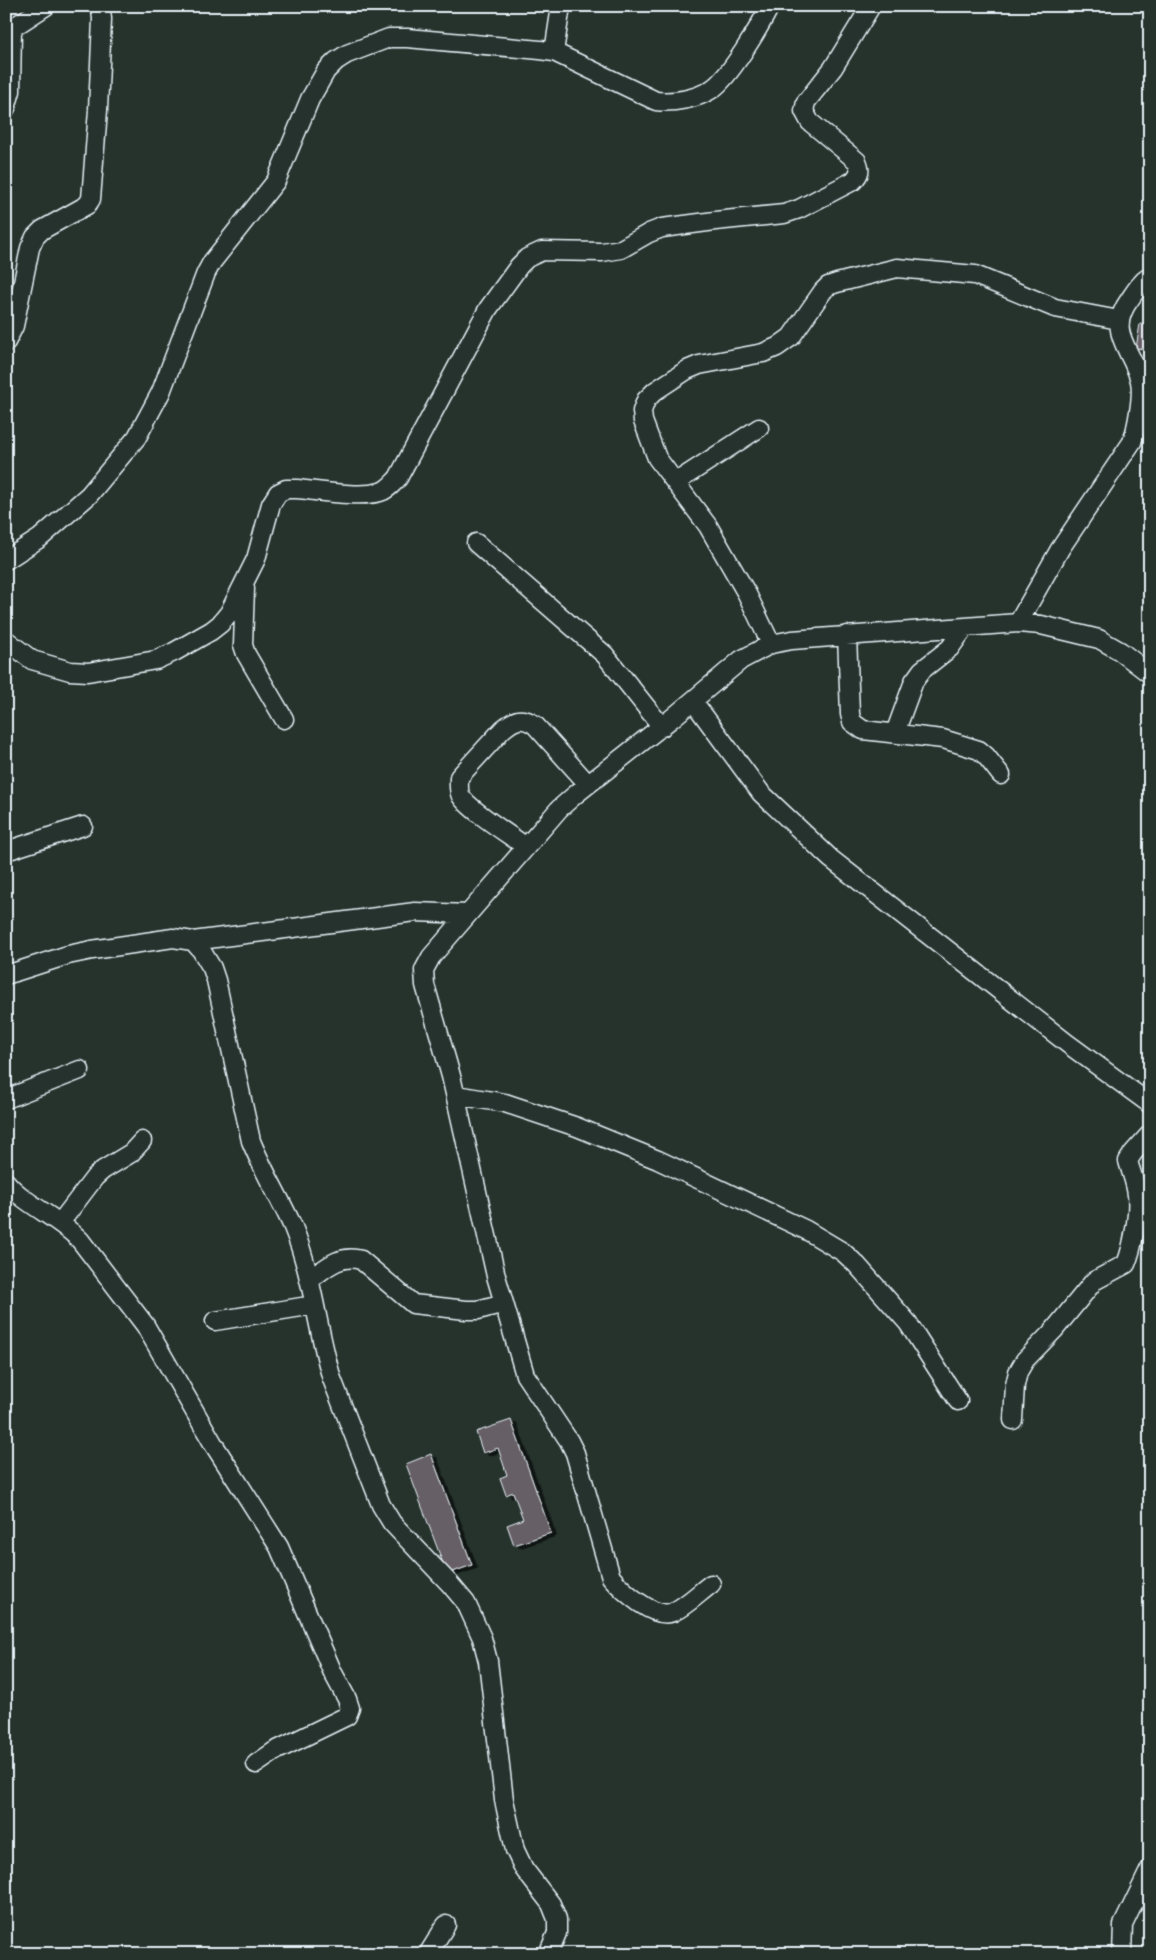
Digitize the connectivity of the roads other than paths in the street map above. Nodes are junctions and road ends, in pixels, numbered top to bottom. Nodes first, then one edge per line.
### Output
1 (46, 6) edge
2 (98, 6) edge
3 (561, 6) edge
4 (770, 6) edge
5 (872, 6) edge
6 (9, 30) edge
7 (554, 52) junction
8 (6, 108) edge
9 (1150, 276) edge
10 (1119, 320) junction
11 (6, 342) edge
12 (759, 428) dead end
13 (676, 482) junction
14 (476, 543) dead end
15 (6, 560) edge
16 (245, 581) junction
17 (1018, 623) junction
18 (220, 624) junction
19 (966, 627) junction
20 (243, 635) junction
21 (847, 635) junction
22 (6, 640) edge
23 (772, 644) junction
24 (1150, 674) edge
25 (693, 701) junction
26 (284, 719) dead end
27 (662, 726) junction
28 (895, 733) junction
29 (1001, 776) dead end
30 (588, 784) junction
31 (83, 826) dead end
32 (526, 847) junction
33 (6, 851) edge
34 (468, 914) junction
35 (193, 942) junction
36 (6, 975) edge
37 (80, 1070) dead end
38 (456, 1095) junction
39 (6, 1099) edge
40 (1150, 1104) edge
41 (1150, 1134) edge
42 (142, 1141) dead end
43 (6, 1182) edge
44 (60, 1223) junction
45 (309, 1280) junction
46 (504, 1304) junction
47 (314, 1305) junction
48 (215, 1321) dead end
49 (958, 1401) dead end
50 (1013, 1420) dead end
51 (711, 1584) dead end
52 (256, 1764) dead end
53 (1150, 1869) edge
54 (446, 1925) dead end
55 (428, 1954) edge
56 (548, 1954) edge
57 (1122, 1954) edge

1 - 6 street
2 - 11 street
3 - 7 street
4 - 7 street
5 - 16 street
6 - 8 street
7 - 15 street
9 - 10 street
10 - 13 street
10 - 17 street
12 - 13 street
13 - 23 street
14 - 27 street
16 - 18 street
16 - 20 street
17 - 19 street
17 - 24 street
18 - 20 street
18 - 22 street
19 - 21 street
19 - 28 street
20 - 26 street
21 - 23 street
21 - 28 street
23 - 25 street
25 - 27 street
25 - 40 street
27 - 30 street
28 - 29 street
30 - 32 street
30 - 32 street
31 - 33 street
32 - 34 street
34 - 35 street
34 - 38 street
35 - 36 street
35 - 45 street
37 - 39 street
38 - 46 street
38 - 49 street
41 - 50 street
42 - 44 street
43 - 44 street
44 - 52 street
45 - 46 street
45 - 47 street
46 - 51 street
47 - 48 street
47 - 56 street
53 - 57 street
54 - 55 street

